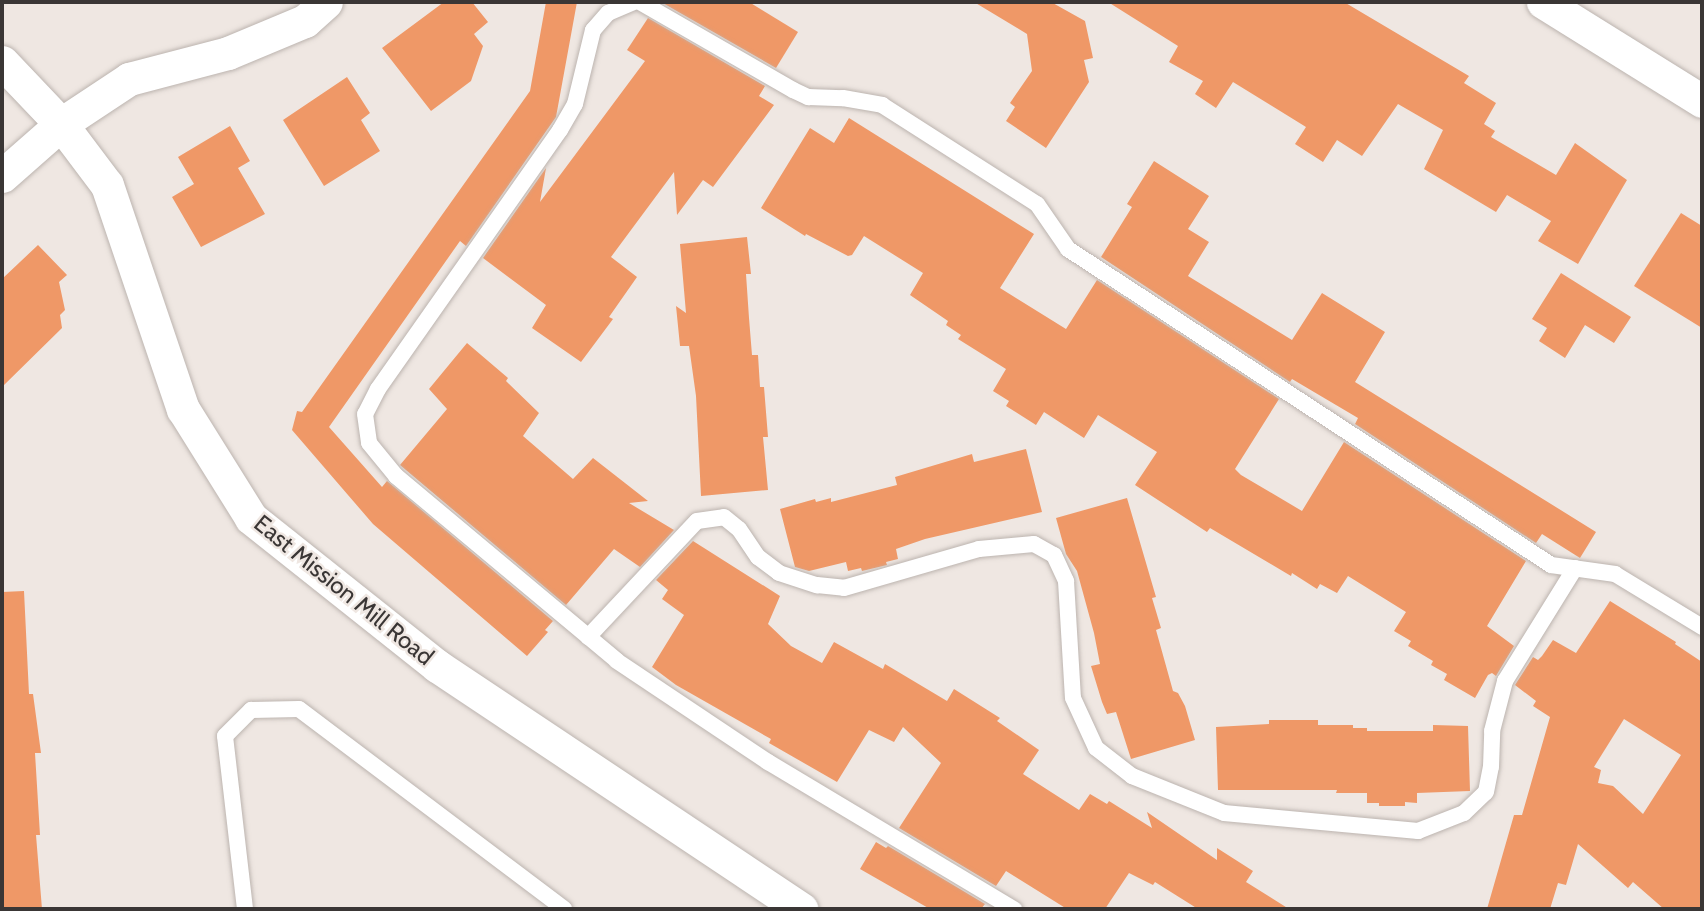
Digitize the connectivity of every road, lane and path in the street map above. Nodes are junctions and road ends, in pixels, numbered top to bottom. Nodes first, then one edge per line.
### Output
1 (326, 2) edge
2 (634, 2) edge
3 (640, 2) edge
4 (1544, 2) edge
5 (2, 62) edge
6 (1702, 101) edge
7 (61, 124) junction
8 (2, 176) edge
9 (1575, 568) junction
10 (1702, 627) edge
11 (588, 637) junction
12 (245, 909) edge
13 (564, 909) edge
14 (802, 909) edge
15 (1014, 909) edge

1 - 7 street
2 - 11 lane
3 - 9 lane
4 - 6 street
5 - 7 street, East Mission Mill Road
7 - 8 street
7 - 14 street, East Mission Mill Road
9 - 10 lane
9 - 11 lane
11 - 15 lane
12 - 13 lane

